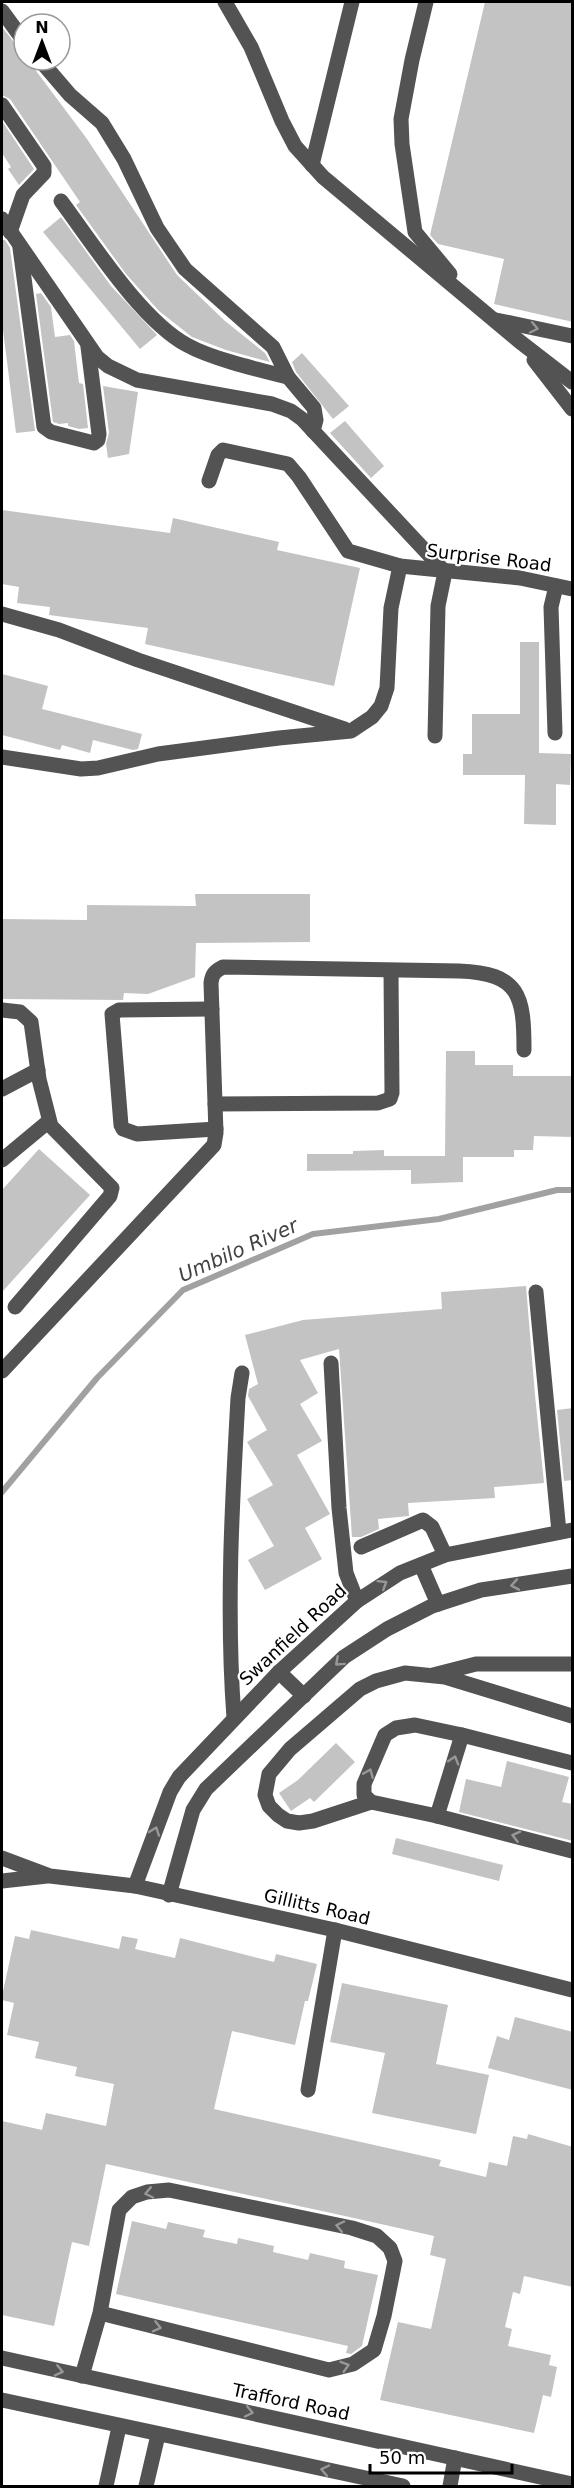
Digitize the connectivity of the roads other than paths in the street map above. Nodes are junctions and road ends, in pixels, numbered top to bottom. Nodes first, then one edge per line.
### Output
1 (225, 2) edge
2 (352, 2) edge
3 (426, 2) edge
4 (2, 11) edge
5 (12, 25) edge
6 (50, 72) edge
7 (2, 105) edge
8 (312, 165) junction
9 (61, 201) dead end
10 (6, 225) edge
11 (19, 245) junction
12 (475, 304) junction
13 (496, 320) junction
14 (573, 336) edge
15 (519, 341) junction
16 (88, 344) junction
17 (288, 377) junction
18 (573, 382) edge
19 (573, 409) edge
20 (313, 431) junction
21 (209, 481) dead end
22 (400, 566) junction
23 (445, 572) junction
24 (556, 586) junction
25 (573, 589) edge
26 (2, 614) edge
27 (351, 731) junction
28 (555, 733) dead end
29 (435, 736) dead end
30 (2, 757) edge
31 (391, 971) junction
32 (212, 1009) junction
33 (2, 1010) edge
34 (524, 1050) dead end
35 (38, 1070) junction
36 (2, 1089) edge
37 (215, 1104) junction
38 (49, 1121) junction
39 (216, 1129) junction
40 (2, 1160) edge
41 (536, 1292) dead end
42 (15, 1307) dead end
43 (331, 1363) dead end
44 (2, 1371) edge
45 (242, 1373) dead end
46 (566, 1531) edge
47 (362, 1547) dead end
48 (445, 1555) junction
49 (421, 1565) junction
50 (573, 1576) edge
51 (357, 1600) junction
52 (438, 1604) junction
53 (573, 1664) edge
54 (279, 1672) junction
55 (433, 1675) junction
56 (304, 1696) junction
57 (573, 1716) edge
58 (234, 1718) junction
59 (462, 1735) junction
60 (573, 1763) edge
61 (371, 1802) junction
62 (437, 1816) junction
63 (573, 1851) edge
64 (2, 1858) edge
65 (50, 1875) junction
66 (2, 1881) edge
67 (135, 1886) junction
68 (169, 1895) junction
69 (335, 1930) junction
70 (573, 1990) edge
71 (308, 2090) dead end
72 (100, 2313) junction
73 (2, 2358) edge
74 (82, 2376) junction
75 (2, 2400) edge
76 (119, 2427) junction
77 (158, 2435) junction
78 (455, 2458) junction
79 (573, 2484) edge
80 (106, 2487) edge
81 (146, 2487) edge
82 (403, 2487) edge
83 (450, 2487) edge

1 - 8 street
2 - 8 street
3 - 12 street
4 - 5 street
6 - 17 street
7 - 10 street
8 - 12 street
9 - 17 street
10 - 11 street
11 - 16 street
11 - 16 street
12 - 13 street
13 -> 14 street
13 - 15 street
15 - 18 street
15 - 19 street
16 - 20 street
17 - 20 street
20 - 23 street
21 - 22 street, Surprise Road
22 - 23 street, Surprise Road
22 - 27 street
23 - 24 street, Surprise Road
23 - 29 street
24 - 25 street, Surprise Road
24 - 28 street
26 - 27 street
27 - 30 street
31 - 32 street
31 - 34 street
31 - 37 street
32 - 37 street
32 - 39 street
33 - 35 street
35 - 36 street
35 - 38 street
37 - 39 street
38 - 40 street
38 - 42 street
39 - 44 street
41 - 46 street
43 - 51 street
45 - 58 street
46 - 48 street, Swanfield Road
47 - 48 street
48 - 49 street, Swanfield Road
51 -> 49 street, Swanfield Road
49 - 52 street
50 -> 52 street
51 - 54 street, Swanfield Road
52 -> 56 street
53 - 55 street
54 - 56 street
54 - 58 street, Swanfield Road
55 - 57 street
55 - 61 street
56 - 68 street
67 -> 58 street, Swanfield Road
59 - 60 street
61 -> 59 street
62 -> 59 street
61 - 62 street
63 -> 62 street
64 - 65 street, Gillitts Road
65 - 66 street, Gillitts Road
65 - 67 street, Gillitts Road
67 - 68 street, Gillitts Road
68 - 69 street, Gillitts Road
69 - 70 street, Gillitts Road
69 - 71 street
72 -> 72 street
72 - 74 street
73 -> 74 street, Trafford Road
74 -> 78 street, Trafford Road
75 - 76 street
76 - 77 street
76 - 80 street
77 - 81 street
82 -> 77 street
78 - 79 street, Trafford Road
78 - 83 street

